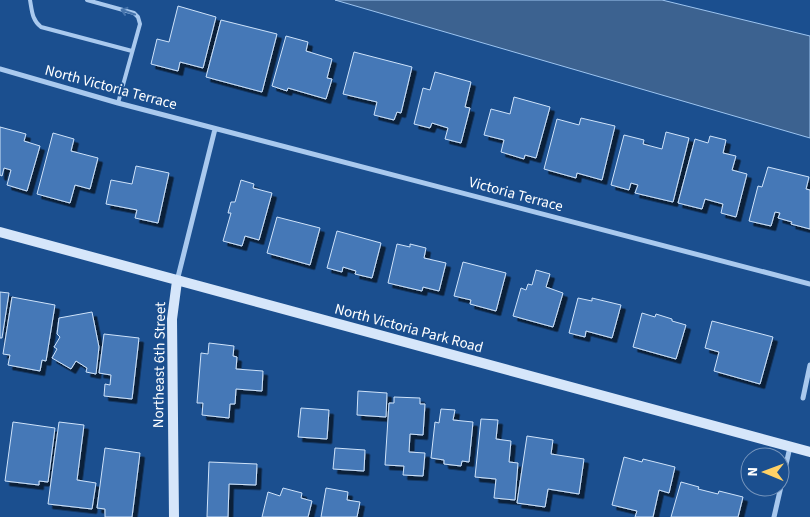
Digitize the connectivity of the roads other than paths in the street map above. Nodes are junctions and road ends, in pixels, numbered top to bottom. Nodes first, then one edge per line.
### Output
1 (30, 0) edge
2 (87, 0) edge
3 (132, 51) junction
4 (0, 69) edge
5 (118, 103) junction
6 (215, 129) junction
7 (0, 232) edge
8 (177, 281) junction
9 (810, 284) edge
10 (810, 365) edge
11 (803, 398) dead end
12 (790, 447) joint
13 (810, 452) edge
14 (779, 497) edge
15 (174, 517) edge
16 (774, 517) edge

1 - 3 lane
3 -> 2 lane
3 - 5 lane
4 - 5 street, North Victoria Terrace
5 - 6 street, North Victoria Terrace
6 - 8 street, Northeast 6th Street
6 - 9 street, Victoria Terrace
7 - 8 street, North Victoria Park Road
8 - 12 street, North Victoria Park Road
8 - 15 street, Northeast 6th Street
10 - 11 street
12 - 13 street, North Victoria Park Road
14 - 16 street

